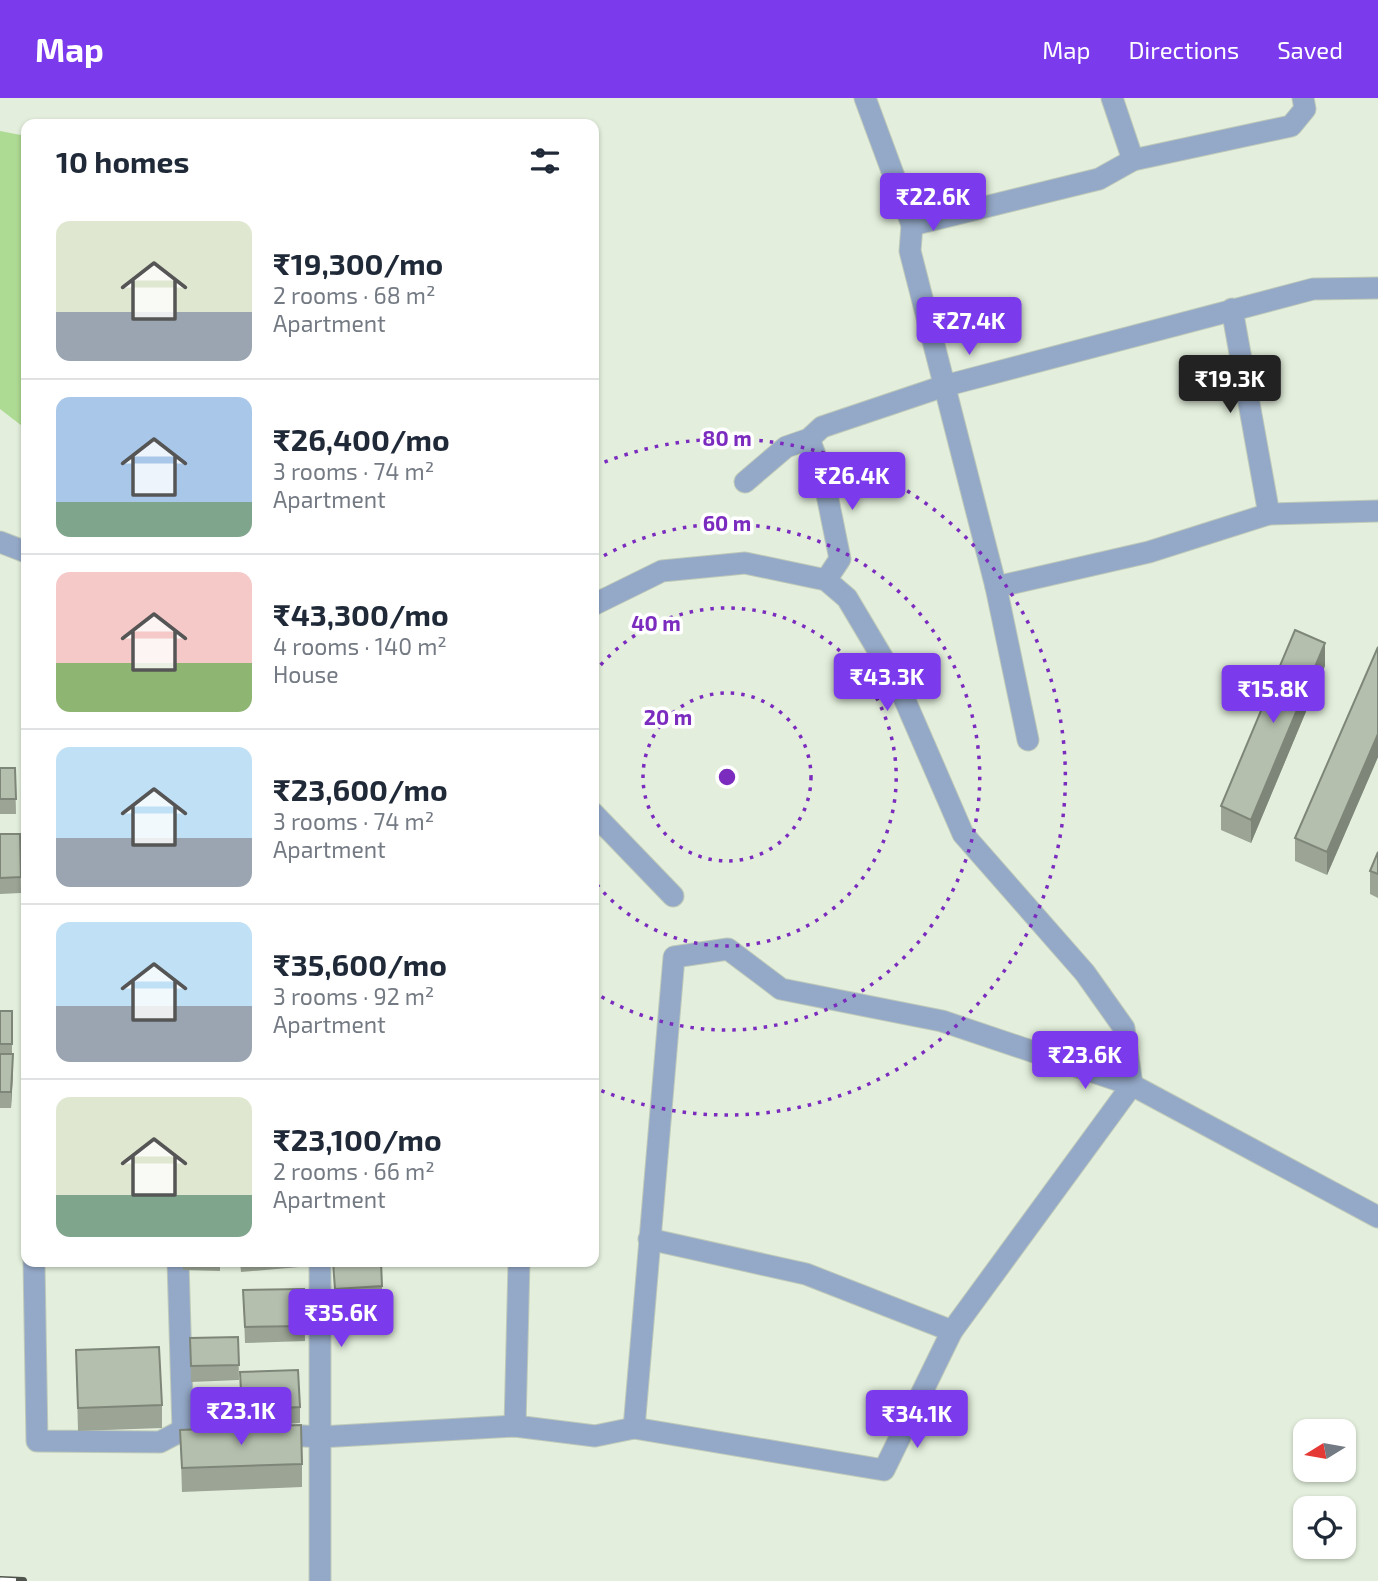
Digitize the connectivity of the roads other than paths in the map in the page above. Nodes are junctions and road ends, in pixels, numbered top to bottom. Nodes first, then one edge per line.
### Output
1 (865, 98) edge
2 (1112, 98) edge
3 (1303, 98) edge
4 (1133, 160) junction
5 (912, 225) junction
6 (1378, 288) edge
7 (1232, 309) junction
8 (944, 386) junction
9 (809, 439) junction
10 (745, 482) dead end
11 (1378, 511) edge
12 (1269, 514) junction
13 (0, 542) edge
14 (21, 550) edge
15 (826, 580) junction
16 (996, 587) junction
17 (599, 602) edge
18 (1028, 740) dead end
19 (599, 819) edge
20 (673, 897) dead end
21 (1132, 1085) junction
22 (1378, 1217) edge
23 (649, 1239) junction
24 (34, 1267) edge
25 (178, 1267) edge
26 (320, 1267) edge
27 (519, 1267) edge
28 (952, 1331) junction
29 (515, 1426) junction
30 (634, 1428) junction
31 (183, 1430) junction
32 (224, 1432) edge
33 (252, 1433) edge
34 (320, 1437) junction
35 (320, 1581) edge

1 - 5 street
2 - 4 street
3 - 4 street
4 - 5 street
5 - 8 street
6 - 7 street
7 - 8 street
7 - 12 street
8 - 9 street
8 - 16 street
9 - 10 street
9 - 15 street
11 - 12 street
12 - 16 street
13 - 14 street
15 - 17 street
15 - 21 street
16 - 18 street
19 - 20 street
21 - 22 street
21 - 23 street
21 - 28 street
23 - 28 street
23 - 30 street
24 - 31 street
25 - 31 street
26 - 34 street
27 - 29 street
28 - 30 street
29 - 30 street
29 - 34 street
31 - 32 street
33 - 34 street
34 - 35 street

